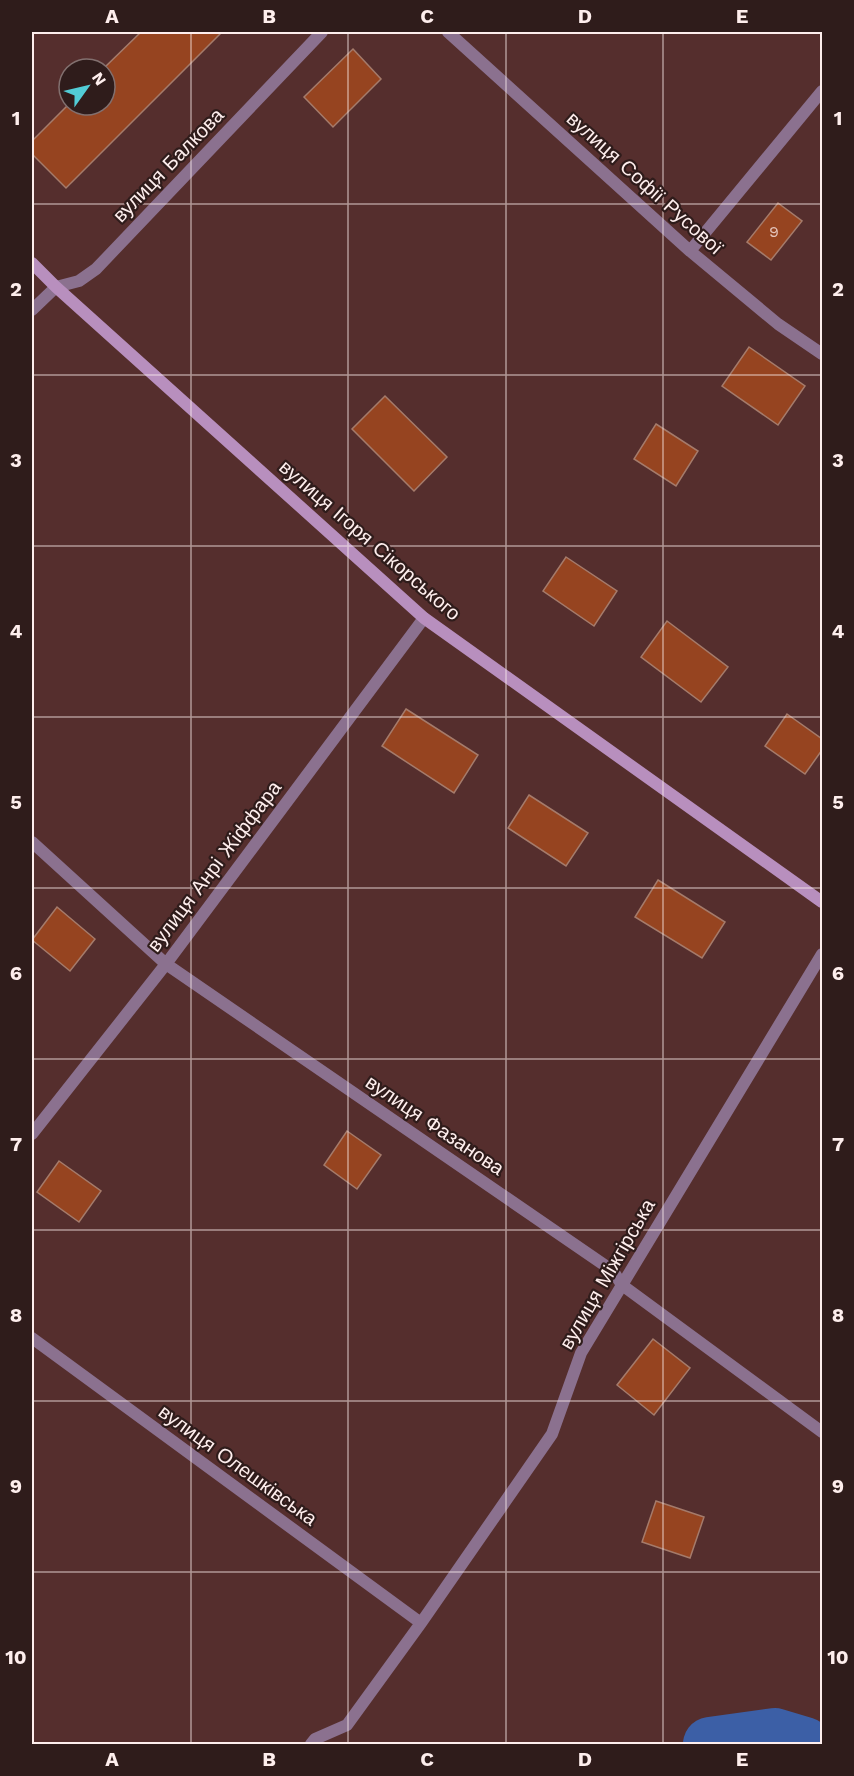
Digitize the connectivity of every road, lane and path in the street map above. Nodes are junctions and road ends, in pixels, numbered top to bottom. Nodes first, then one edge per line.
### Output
1 (322, 32) edge
2 (448, 32) edge
3 (822, 90) edge
4 (690, 251) junction
5 (32, 262) edge
6 (56, 287) junction
7 (32, 310) edge
8 (822, 354) edge
9 (424, 618) junction
10 (32, 842) edge
11 (822, 902) edge
12 (822, 954) edge
13 (165, 964) junction
14 (32, 1134) edge
15 (622, 1285) junction
16 (32, 1338) edge
17 (822, 1432) edge
18 (421, 1623) junction
19 (311, 1744) edge

1 - 6 street, вулиця Балкова
2 - 4 street, вулиця Софії Русової
3 - 4 street
4 - 8 street, вулиця Софії Русової
5 - 6 main road, вулиця Ігоря Сікорського
6 - 7 street, вулиця Балкова
6 - 9 main road, вулиця Ігоря Сікорського
9 - 11 main road, вулиця Ігоря Сікорського
9 - 13 street, вулиця Анрі Жіффара
10 - 13 street, вулиця Фазанова
12 - 15 street, вулиця Міжгірська
13 - 14 street, вулиця Анрі Жіффара
13 - 15 street, вулиця Фазанова
15 - 17 street, вулиця Фазанова
15 - 18 street, вулиця Міжгірська
16 - 18 street, вулиця Олешківська
18 - 19 street, вулиця Міжгірська

